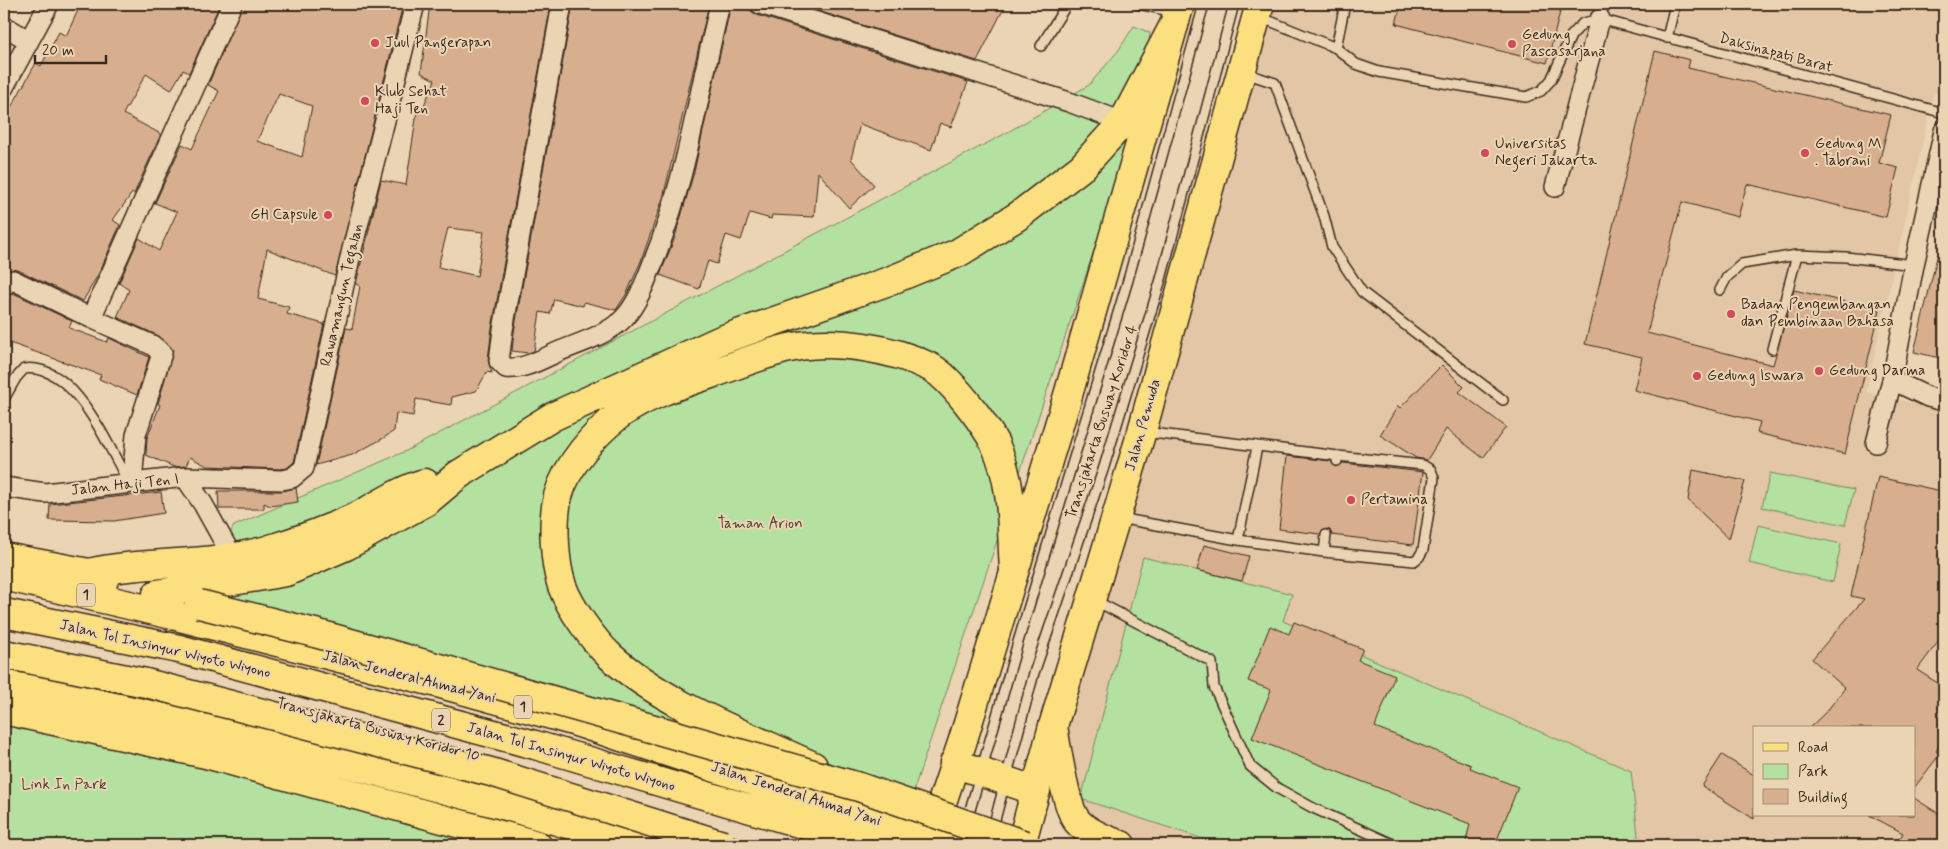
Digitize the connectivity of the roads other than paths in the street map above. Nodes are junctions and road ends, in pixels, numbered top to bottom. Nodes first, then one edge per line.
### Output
1 (49, 4) edge
2 (232, 4) edge
3 (415, 4) edge
4 (562, 4) edge
5 (720, 4) edge
6 (760, 4) edge
7 (1067, 4) edge
8 (1138, 4) edge
9 (1204, 4) edge
10 (1345, 4) edge
11 (1675, 4) edge
12 (1250, 8) edge
13 (1602, 12) edge
14 (1177, 14) edge
15 (4, 26) edge
16 (1667, 38) junction
17 (28, 40) junction
18 (1041, 46) dead end
19 (1336, 48) junction
20 (1241, 72) junction
21 (4, 87) edge
22 (1944, 113) edge
23 (1123, 122) junction
24 (1944, 131) edge
25 (1555, 187) dead end
26 (1797, 255) junction
27 (1914, 265) junction
28 (4, 286) edge
29 (1720, 290) dead end
30 (91, 318) junction
31 (1772, 349) dead end
32 (1892, 380) junction
33 (4, 399) edge
34 (1503, 400) dead end
35 (1944, 401) edge
36 (1142, 431) junction
37 (1876, 443) dead end
38 (1257, 448) junction
39 (458, 475) junction
40 (185, 477) junction
41 (130, 483) junction
42 (4, 487) edge
43 (1116, 518) junction
44 (1326, 535) dead end
45 (1238, 540) junction
46 (1324, 552) junction
47 (4, 557) edge
48 (232, 558) junction
49 (1014, 570) junction
50 (89, 573) junction
51 (4, 576) edge
52 (157, 594) junction
53 (1092, 599) junction
54 (4, 608) edge
55 (4, 613) edge
56 (4, 650) edge
57 (4, 654) edge
58 (4, 683) edge
59 (4, 710) edge
60 (1053, 726) junction
61 (954, 764) junction
62 (992, 776) junction
63 (859, 788) junction
64 (1036, 791) junction
65 (936, 843) edge
66 (538, 845) edge
67 (638, 845) edge
68 (724, 845) edge
69 (744, 845) edge
70 (873, 845) edge
71 (884, 845) edge
72 (960, 845) edge
73 (988, 845) edge
74 (1023, 845) edge
75 (1121, 845) edge
76 (1395, 845) edge

1 - 17 street
2 - 30 street
3 - 40 street, Rawamangun Tegalan
4 - 5 street
6 - 23 street
7 - 18 lane
8 - 14 lane
9 - 62 lane, Transjakarta Busway Koridor 4
10 - 19 lane
11 - 16 lane
12 - 19 lane
12 - 20 main road, Jalan Pemuda
12 - 62 lane, Transjakarta Busway Koridor 4
13 - 16 lane, Daksinapati Barat
13 - 19 lane
13 - 25 street
14 - 23 main road
14 - 49 main road
15 - 17 street
16 - 22 lane, Daksinapati Barat
17 - 21 street
20 - 34 lane
20 - 36 main road, Jalan Pemuda
23 - 39 main road
24 - 27 street
26 - 27 lane
26 - 29 lane
26 - 31 lane
27 - 32 street
28 - 30 street
30 - 41 street
32 - 35 street
32 - 37 street
33 - 41 lane
36 - 38 lane
36 - 43 main road, Jalan Pemuda
38 - 45 lane
38 - 46 lane
39 - 48 main road
39 - 52 main road
40 - 41 street, Jalan Haji Ten I
40 - 48 street, Jalan Haji Ten I
41 - 42 street, Jalan Haji Ten I
43 - 45 lane
43 - 53 main road, Jalan Pemuda
44 - 46 lane
45 - 46 lane
47 - 50 main road
48 - 50 main road
49 - 61 main road
49 - 63 main road, bridge
50 - 52 main road
51 - 65 main road, Jalan Jenderal Ahmad Yani / 1
52 - 63 main road, bridge
53 - 60 main road, Jalan Pemuda
53 - 76 lane
54 - 71 lane, Transjakarta Busway Koridor 10
55 - 70 main road, Jalan Tol Insinyur Wiyoto Wiyono / 2
56 - 69 lane, Transjakarta Busway Koridor 10
57 - 68 main road, bridge
58 - 67 main road
59 - 66 main road
60 - 64 main road, Jalan Pemuda
60 - 75 main road
61 - 62 main road
61 - 65 main road
62 - 64 main road
62 - 72 lane, Transjakarta Busway Koridor 4
62 - 73 lane, Transjakarta Busway Koridor 4
63 - 74 main road, bridge
64 - 74 main road, Jalan Pemuda

